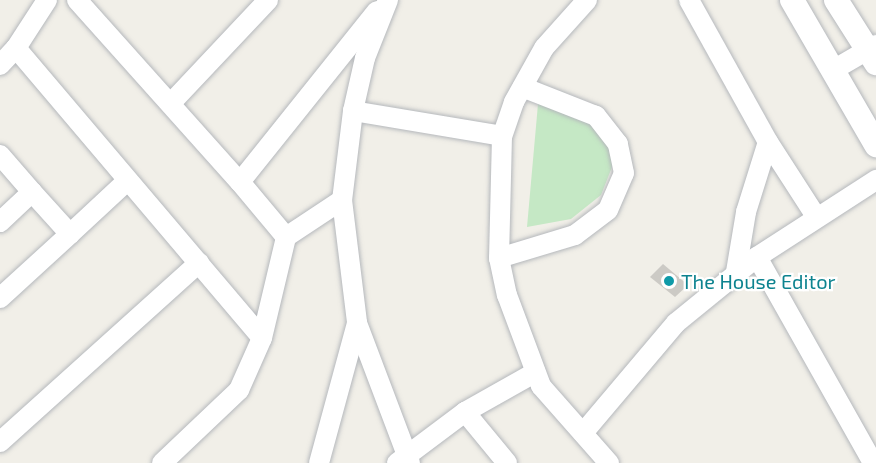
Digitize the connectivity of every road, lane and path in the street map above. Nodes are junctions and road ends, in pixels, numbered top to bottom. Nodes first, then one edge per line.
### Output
1 (47, 0) edge
2 (77, 0) edge
3 (268, 0) edge
4 (387, 0) edge
5 (587, 0) edge
6 (689, 0) edge
7 (792, 0) edge
8 (836, 0) edge
9 (16, 48) junction
10 (873, 53) edge
11 (0, 65) edge
12 (833, 70) junction
13 (522, 87) junction
14 (172, 102) junction
15 (353, 111) junction
16 (502, 136) junction
17 (768, 142) junction
18 (876, 145) edge
19 (0, 155) edge
20 (876, 180) edge
21 (127, 181) junction
22 (240, 182) junction
23 (32, 192) junction
24 (342, 200) junction
25 (818, 218) junction
26 (0, 222) edge
27 (70, 234) junction
28 (286, 237) junction
29 (757, 257) junction
30 (499, 258) junction
31 (199, 263) junction
32 (736, 272) junction
33 (0, 298) edge
34 (357, 323) junction
35 (262, 338) junction
36 (536, 372) junction
37 (465, 412) junction
38 (582, 433) junction
39 (0, 442) edge
40 (404, 461) edge
41 (162, 463) edge
42 (319, 463) edge
43 (507, 463) edge
44 (609, 463) edge
45 (873, 463) edge

1 - 9 street
2 - 14 street
3 - 14 street
4 - 15 street
4 - 22 street
5 - 13 street
6 - 17 street
7 - 12 street
8 - 10 street
9 - 11 street
9 - 21 street
10 - 12 street
12 - 18 street
13 - 16 street
13 - 30 street
14 - 22 street
15 - 16 street
15 - 24 street
16 - 30 street
17 - 25 street
17 - 32 street
19 - 23 street
20 - 25 street
21 - 27 street
21 - 31 street
22 - 28 street
23 - 26 street
23 - 27 street
24 - 28 street
24 - 34 street
25 - 29 street
27 - 33 street
28 - 35 street
29 - 32 street
29 - 45 street
30 - 36 street
31 - 35 street
31 - 39 street
32 - 38 street
34 - 40 street
34 - 42 street
35 - 41 street
36 - 37 street
36 - 38 street
37 - 40 street
37 - 43 street
38 - 44 street

